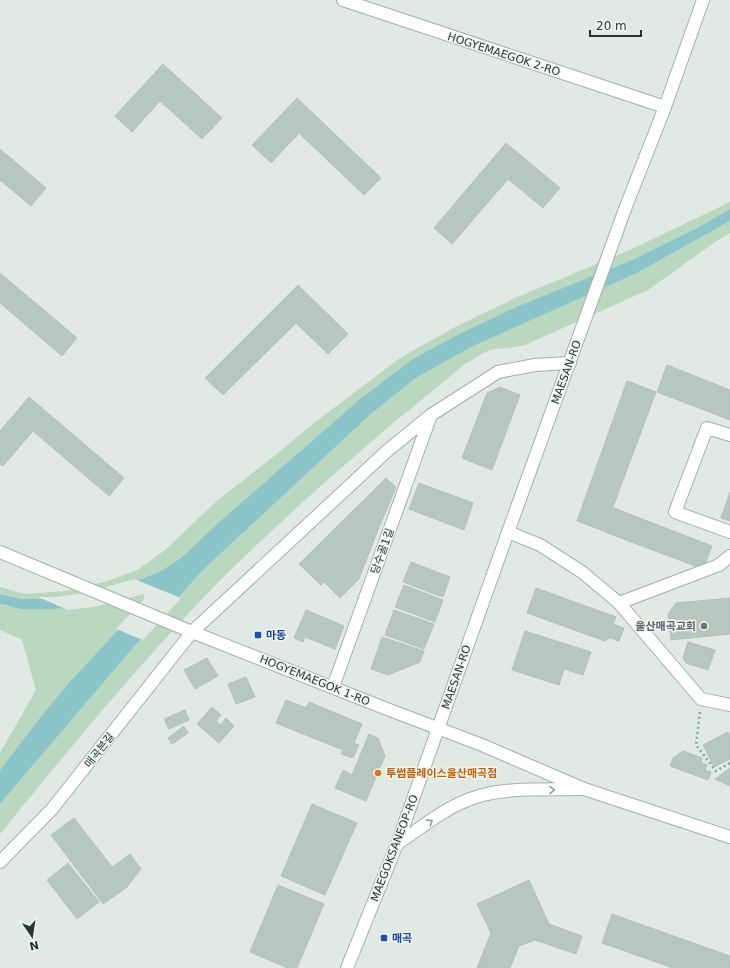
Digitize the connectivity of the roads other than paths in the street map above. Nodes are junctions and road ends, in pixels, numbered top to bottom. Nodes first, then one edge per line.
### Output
1 (343, 0) edge
2 (703, 0) edge
3 (665, 107) junction
4 (570, 363) junction
5 (431, 416) junction
6 (730, 435) edge
7 (508, 532) junction
8 (730, 532) edge
9 (0, 552) edge
10 (730, 556) edge
11 (619, 603) junction
12 (192, 632) junction
13 (333, 687) junction
14 (730, 706) edge
15 (438, 728) junction
16 (584, 789) junction
17 (730, 837) edge
18 (397, 844) junction
19 (0, 862) edge
20 (347, 968) edge

1 - 3 street, HOGYEMAEGOK 2-RO
2 - 3 street
3 - 4 street, MAESAN-RO
4 - 5 street, 매곡본길
4 - 7 street, MAESAN-RO
5 - 12 street, 매곡본길
5 - 13 street, 당수골1길
6 - 8 street
7 - 11 street
7 - 15 street, MAESAN-RO
9 - 12 street, HOGYEMAEGOK 1-RO
10 - 11 street
11 - 14 street
12 - 13 street, HOGYEMAEGOK 1-RO
12 - 19 street, 매곡본길
13 - 15 street, HOGYEMAEGOK 1-RO
15 - 16 street
15 - 18 street, MAEGOKSANEOP-RO
16 - 17 street
18 -> 16 street
18 - 20 street, MAEGOKSANEOP-RO

